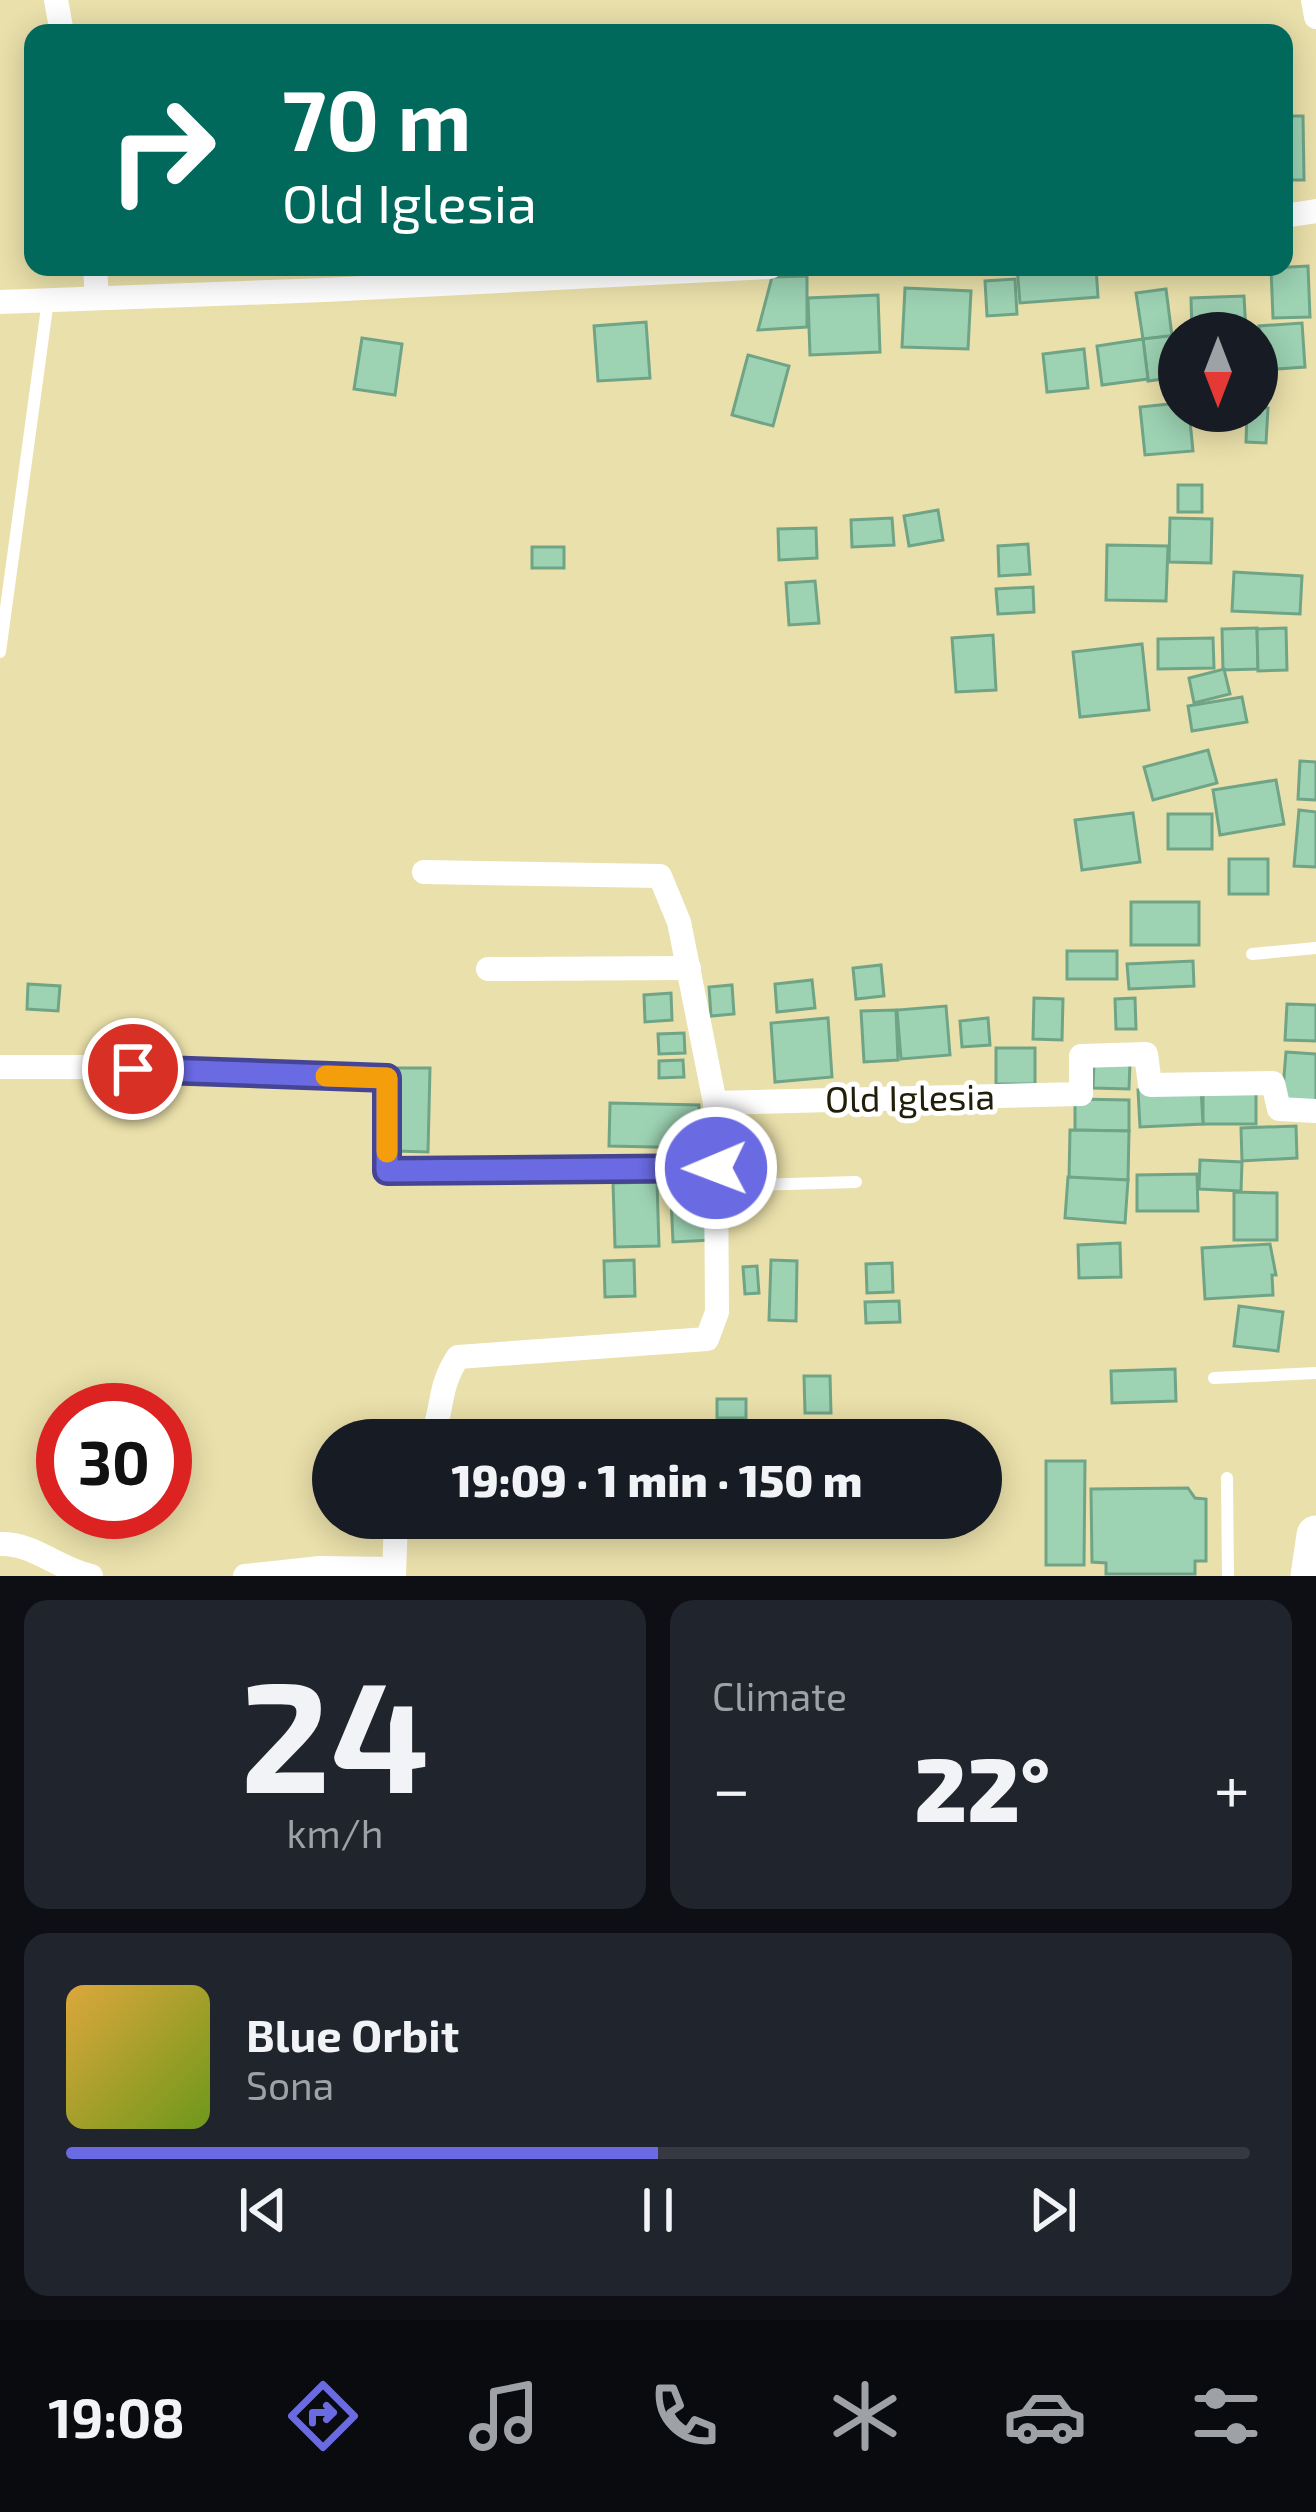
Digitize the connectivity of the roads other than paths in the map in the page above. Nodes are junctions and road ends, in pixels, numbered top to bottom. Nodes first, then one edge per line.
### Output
1 (1313, 0) edge
2 (1316, 17) edge
3 (96, 276) edge
4 (575, 276) edge
5 (97, 298) junction
6 (47, 300) junction
7 (0, 302) edge
8 (0, 652) edge
9 (424, 872) dead end
10 (1316, 949) edge
11 (1252, 954) dead end
12 (689, 968) junction
13 (488, 969) dead end
14 (0, 1067) edge
15 (715, 1103) junction
16 (1316, 1111) edge
17 (717, 1177) junction
18 (856, 1183) dead end
19 (1316, 1373) edge
20 (1214, 1378) dead end
21 (437, 1419) edge
22 (1227, 1478) dead end
23 (1316, 1535) edge
24 (395, 1539) edge
25 (0, 1544) edge
26 (394, 1572) edge
27 (91, 1576) edge
28 (245, 1576) edge
29 (1228, 1576) edge
30 (1310, 1576) edge

1 - 2 street
3 - 5 street
4 - 5 street
5 - 6 street
6 - 7 street
6 - 8 lane
9 - 12 street
10 - 11 lane
12 - 13 street
12 - 15 street
14 - 17 street
15 - 16 street, Old Iglesia
15 - 17 street
17 - 18 lane
17 - 21 street
19 - 20 lane
22 - 29 lane
23 - 30 main road
24 - 26 street
25 - 27 street
26 - 28 street

